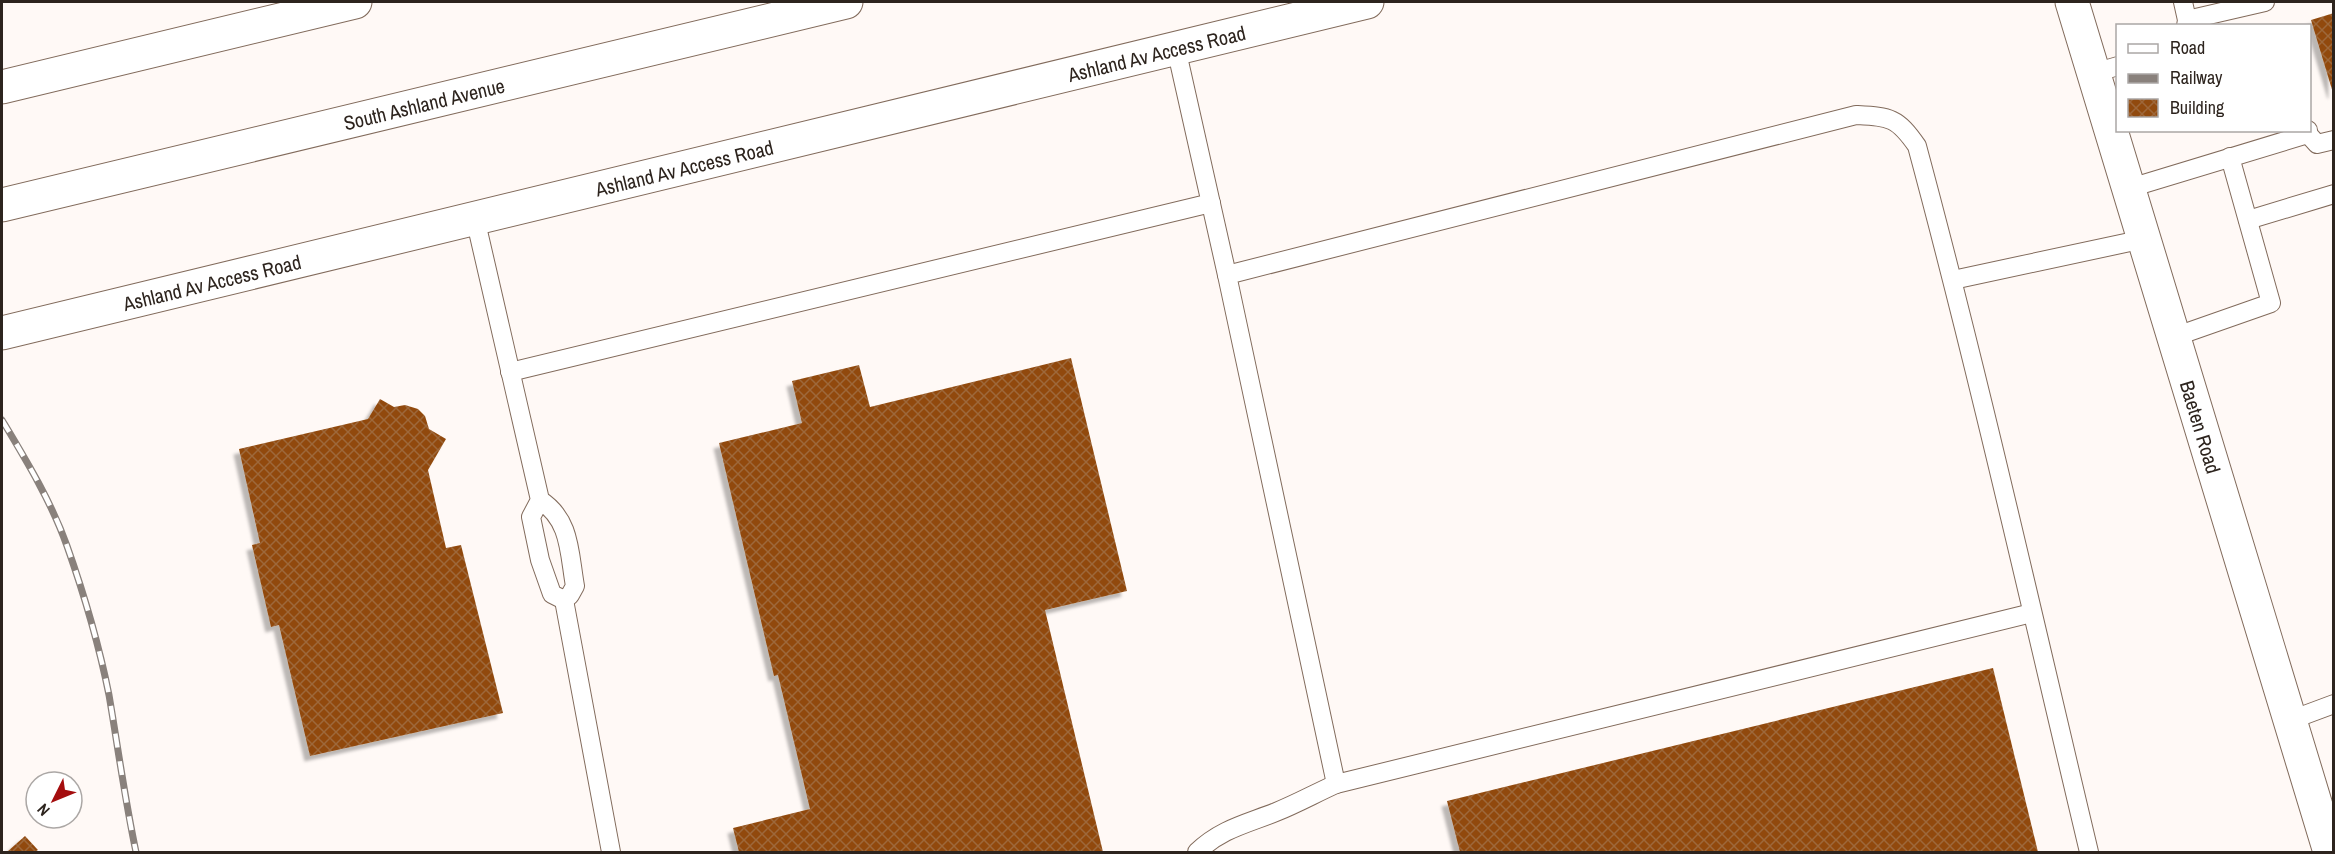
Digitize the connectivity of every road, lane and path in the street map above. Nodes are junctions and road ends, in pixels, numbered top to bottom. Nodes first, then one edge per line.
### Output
1 (355, 2) edge
2 (846, 2) edge
3 (1367, 2) edge
4 (2072, 2) edge
5 (2183, 2) edge
6 (2265, 2) edge
7 (2187, 23) edge
8 (1176, 48) junction
9 (2106, 69) edge
10 (2, 87) edge
11 (2116, 119) edge
12 (2119, 132) edge
13 (2308, 132) edge
14 (2334, 140) edge
15 (2230, 158) junction
16 (2130, 188) junction
17 (2334, 194) edge
18 (1211, 203) junction
19 (2, 206) edge
20 (475, 218) junction
21 (2248, 220) junction
22 (2144, 239) junction
23 (1227, 275) junction
24 (1953, 280) junction
25 (2, 333) edge
26 (2174, 337) junction
27 (510, 372) junction
28 (540, 500) junction
29 (564, 600) junction
30 (2032, 613) junction
31 (2334, 704) edge
32 (2291, 720) junction
33 (1336, 784) junction
34 (611, 852) edge
35 (1197, 852) edge
36 (2089, 852) edge
37 (2330, 852) edge

1 - 10 street
2 - 19 street, South Ashland Avenue
3 - 8 street, Ashland Av Access Road
4 - 9 street, Baeten Road
5 - 7 lane
6 - 7 lane
8 - 18 lane
8 - 20 street, Ashland Av Access Road
9 - 11 street, Baeten Road
12 - 16 street, Baeten Road
13 - 14 lane
13 - 15 lane
15 - 16 lane
15 - 21 lane
16 - 22 street, Baeten Road
17 - 21 lane
18 - 23 lane
18 - 27 lane
20 - 25 street, Ashland Av Access Road
20 - 27 lane
21 - 26 lane
22 - 24 lane
22 - 26 street, Baeten Road
23 - 24 lane
23 - 33 lane
24 - 30 lane
26 - 32 street, Baeten Road
27 - 28 lane
28 - 29 lane
28 - 29 lane
29 - 34 lane
30 - 33 lane
30 - 36 lane
31 - 32 lane
32 - 37 street, Baeten Road
33 - 35 lane

